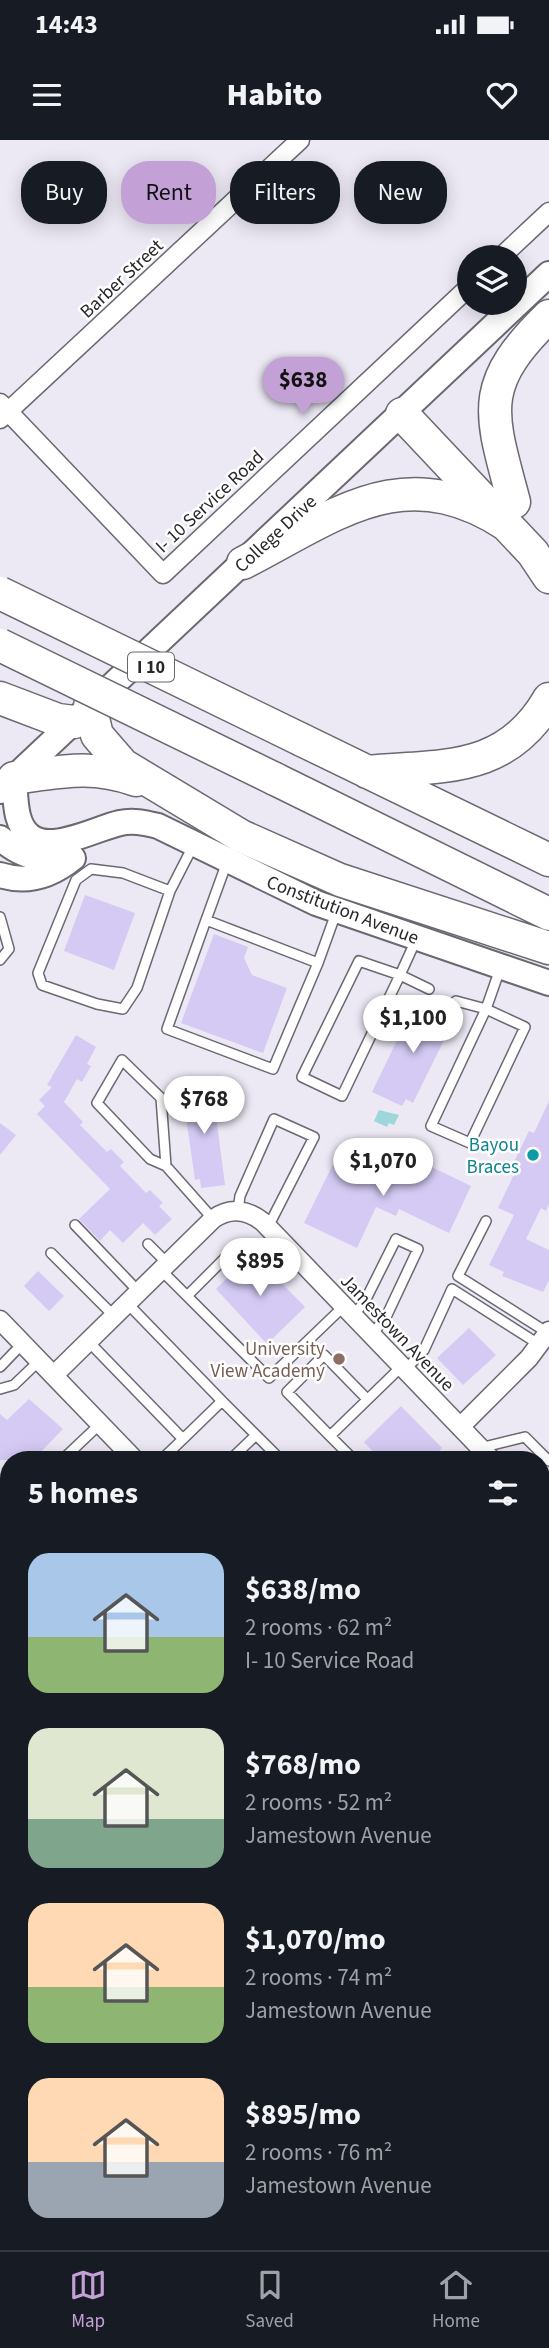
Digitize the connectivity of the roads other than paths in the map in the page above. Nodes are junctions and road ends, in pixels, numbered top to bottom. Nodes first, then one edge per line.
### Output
1 (300, 140) edge
2 (549, 212) edge
3 (514, 245) edge
4 (549, 274) edge
5 (457, 298) edge
6 (549, 316) edge
7 (410, 406) junction
8 (3, 411) edge
9 (510, 514) junction
10 (549, 540) edge
11 (243, 563) junction
12 (549, 577) edge
13 (0, 593) edge
14 (0, 645) edge
15 (0, 698) edge
16 (549, 699) edge
17 (82, 714) junction
18 (367, 772) junction
19 (7, 785) edge
20 (159, 789) junction
21 (95, 837) junction
22 (0, 838) edge
23 (194, 844) junction
24 (228, 860) junction
25 (549, 860) edge
26 (0, 875) edge
27 (170, 891) junction
28 (337, 911) junction
29 (549, 914) edge
30 (0, 918) edge
31 (206, 919) junction
32 (416, 939) junction
33 (549, 947) edge
34 (0, 960) edge
35 (318, 963) junction
36 (500, 967) junction
37 (400, 975) junction
38 (549, 983) edge
39 (429, 989) dead end
40 (456, 1001) dead end
41 (486, 1009) junction
42 (166, 1166) junction
43 (238, 1210) junction
44 (213, 1219) junction
45 (486, 1221) dead end
46 (75, 1225) dead end
47 (268, 1227) junction
48 (148, 1244) dead end
49 (51, 1253) dead end
50 (227, 1256) dead end
51 (164, 1267) junction
52 (187, 1296) junction
53 (133, 1297) junction
54 (348, 1310) junction
55 (114, 1316) junction
56 (0, 1320) edge
57 (372, 1335) junction
58 (546, 1336) edge
59 (88, 1341) junction
60 (23, 1343) junction
61 (40, 1360) junction
62 (0, 1367) edge
63 (403, 1368) junction
64 (54, 1374) junction
65 (0, 1389) edge
66 (367, 1399) junction
67 (222, 1401) junction
68 (100, 1423) junction
69 (460, 1427) junction
70 (256, 1435) junction
71 (330, 1436) junction
72 (183, 1438) junction
73 (71, 1451) edge
74 (126, 1451) edge
75 (170, 1451) edge
76 (239, 1451) edge
77 (271, 1451) edge
78 (345, 1451) edge
79 (477, 1451) edge
80 (492, 1451) edge
81 (539, 1451) edge

1 - 8 street, Barber Street
2 - 3 street
4 - 7 street, College Drive
5 - 8 street, I- 10 Service Road
6 - 9 highway
7 - 9 highway
7 - 11 street, College Drive
9 - 10 highway
9 - 11 highway
9 - 12 highway
11 - 17 street, College Drive
13 - 18 highway, I 10, bridge
14 - 29 highway, I 10, bridge
15 - 17 highway
16 - 18 highway
17 - 19 street, College Drive
17 - 20 highway
18 - 25 highway, I 10
19 - 20 highway
19 - 21 street, Constitution Avenue
20 - 33 highway
21 - 22 street, Constitution Avenue
21 - 23 street, Constitution Avenue
21 - 26 street, Constitution Avenue
23 - 24 street, Constitution Avenue
23 - 27 lane
24 - 28 street, Constitution Avenue
24 - 31 lane
27 - 27 lane
28 - 32 street, Constitution Avenue
28 - 35 lane
30 - 34 lane
31 - 35 lane
31 - 35 lane
32 - 36 street, Constitution Avenue
32 - 37 lane
36 - 38 street, Constitution Avenue
36 - 41 lane
37 - 37 lane
37 - 39 lane
40 - 41 lane
41 - 41 lane
42 - 42 lane
42 - 44 lane
43 - 44 street
43 - 47 street, Jamestown Avenue
43 - 47 lane
44 - 51 street
45 - 58 lane
46 - 53 lane
47 - 54 street, Jamestown Avenue
48 - 51 lane
49 - 55 lane
50 - 52 lane
51 - 52 lane
51 - 53 street
52 - 54 lane
53 - 55 street
53 - 67 lane
54 - 57 street, Jamestown Avenue
54 - 57 lane
55 - 59 street
56 - 60 street
57 - 63 street, Jamestown Avenue
58 - 63 lane
58 - 69 street
59 - 64 street
59 - 72 lane
60 - 61 street
60 - 62 lane
61 - 64 street
61 - 65 lane
63 - 66 lane
63 - 69 street, Jamestown Avenue
64 - 68 street
66 - 71 lane
66 - 71 lane
67 - 70 lane
67 - 72 lane
68 - 73 lane
68 - 74 street
69 - 79 street, Jamestown Avenue
70 - 76 lane
70 - 77 lane
71 - 78 lane
72 - 75 lane
80 - 81 lane

